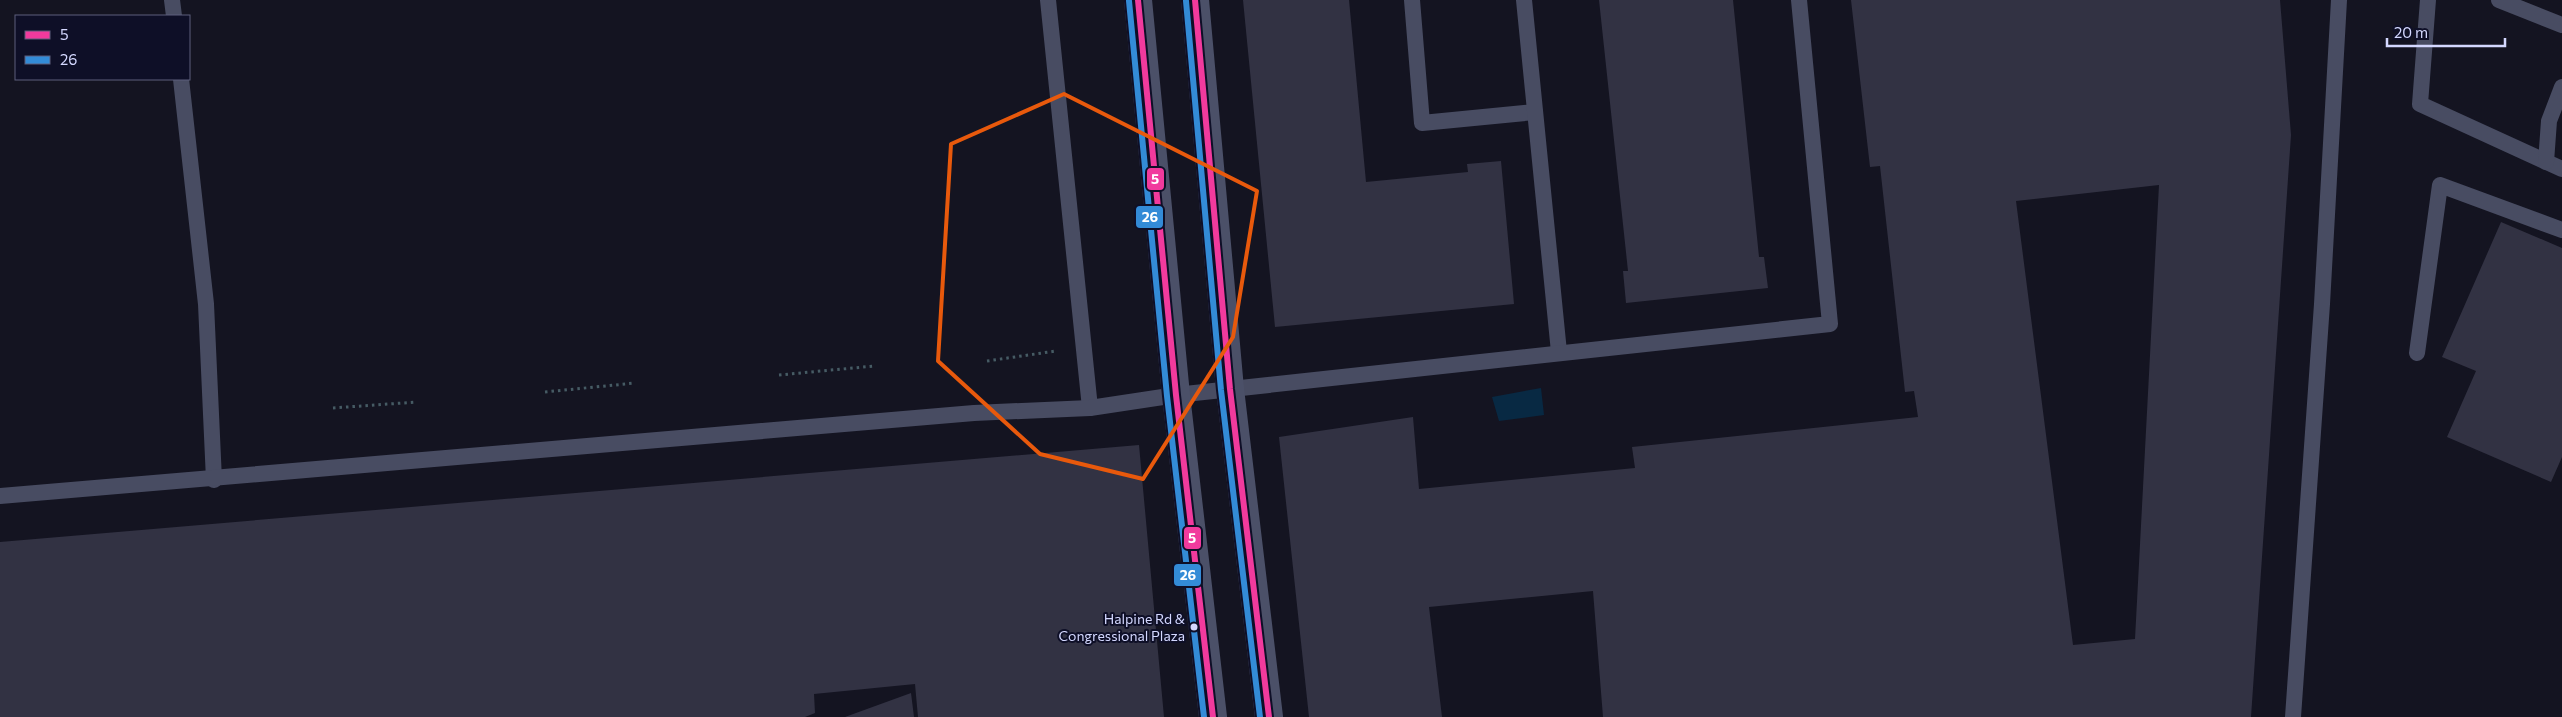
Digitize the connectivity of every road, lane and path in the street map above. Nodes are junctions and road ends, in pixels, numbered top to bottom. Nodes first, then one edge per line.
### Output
1 (172, 0) edge
2 (1048, 0) edge
3 (1138, 0) edge
4 (1195, 0) edge
5 (1412, 0) edge
6 (1524, 0) edge
7 (1799, 0) edge
8 (2339, 0) edge
9 (2428, 0) edge
10 (2499, 0) edge
11 (174, 15) edge
12 (2562, 26) edge
13 (180, 80) edge
14 (2562, 87) edge
15 (1535, 112) junction
16 (2546, 162) junction
17 (2562, 169) edge
18 (2562, 230) edge
19 (1084, 346) junction
20 (1559, 352) junction
21 (2417, 353) dead end
22 (987, 362) dead end
23 (874, 366) dead end
24 (779, 375) dead end
25 (635, 384) dead end
26 (1230, 389) junction
27 (545, 392) dead end
28 (1176, 395) junction
29 (418, 402) dead end
30 (333, 408) dead end
31 (1090, 408) junction
32 (214, 480) junction
33 (0, 496) edge
34 (1213, 717) edge
35 (1269, 717) edge
36 (2293, 717) edge

1 - 11 lane
2 - 19 lane
3 - 28 street
4 - 26 street
5 - 15 lane
6 - 15 lane
7 - 20 lane
8 - 36 lane
9 - 16 lane
10 - 12 lane
13 - 32 lane
14 - 16 lane
15 - 20 lane
16 - 17 lane
18 - 21 lane
19 - 22 path
19 - 31 lane
20 - 26 lane
23 - 24 path
25 - 27 path
26 - 28 lane
26 - 35 street
28 - 31 lane
28 - 34 street
29 - 30 path
31 - 32 lane
32 - 33 lane

